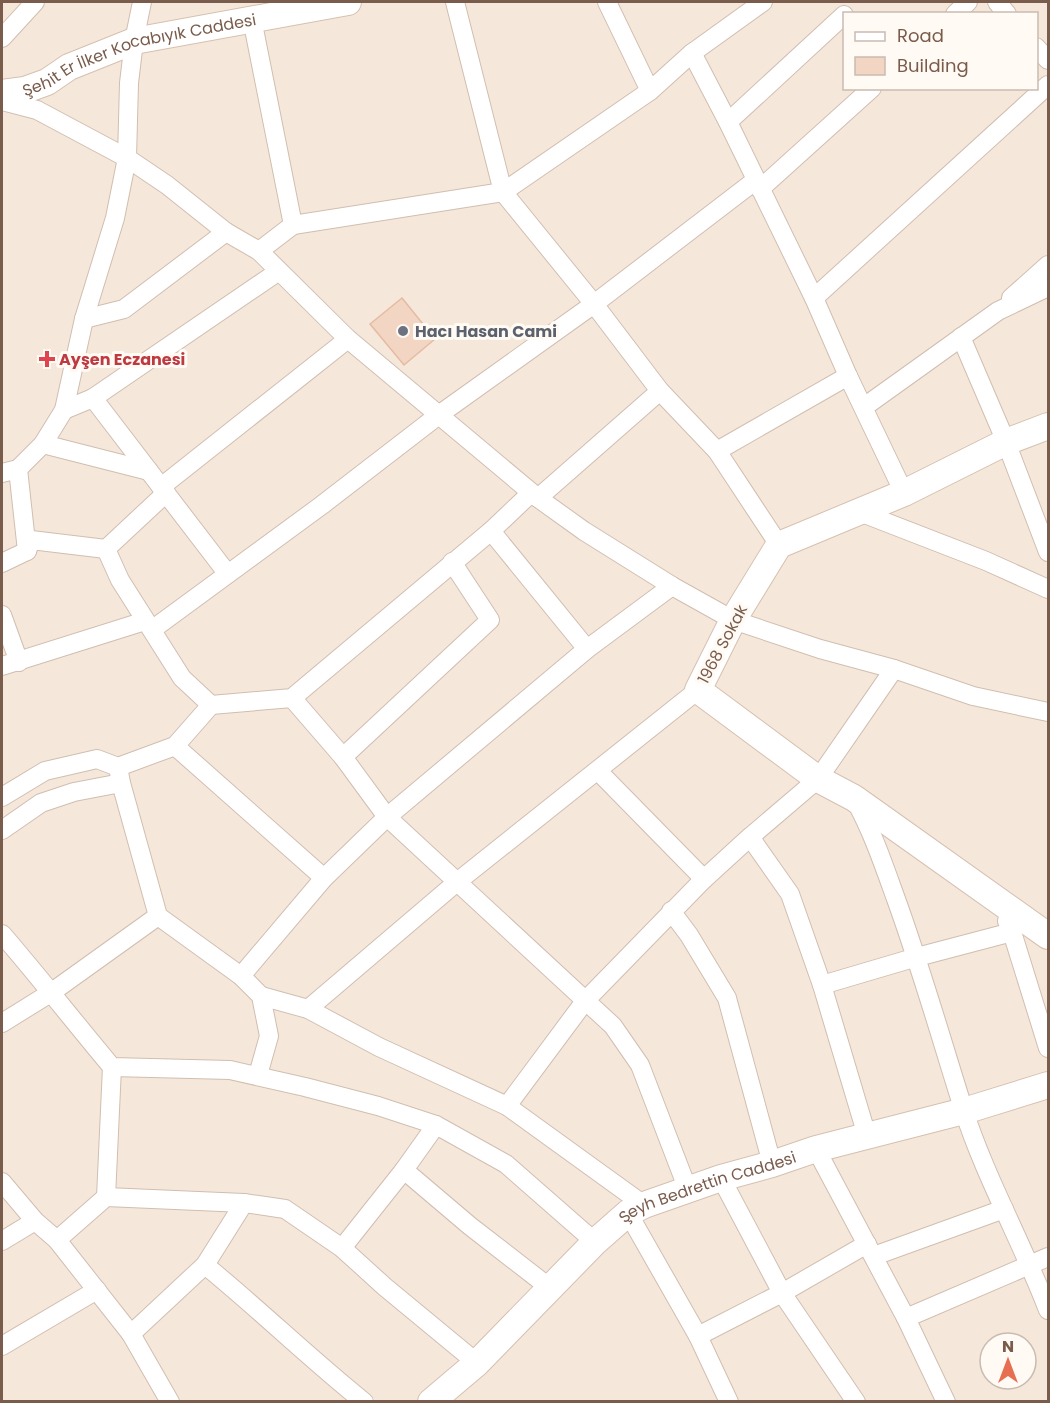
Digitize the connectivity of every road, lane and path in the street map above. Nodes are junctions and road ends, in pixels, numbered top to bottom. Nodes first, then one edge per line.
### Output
1 (35, 2) edge
2 (142, 2) edge
3 (348, 2) edge
4 (455, 2) edge
5 (607, 2) edge
6 (763, 2) edge
7 (843, 14) edge
8 (252, 19) junction
9 (2, 38) edge
10 (134, 41) junction
11 (692, 53) junction
12 (1048, 85) edge
13 (870, 90) edge
14 (650, 91) junction
15 (2, 93) edge
16 (2, 100) edge
17 (728, 122) junction
18 (127, 158) junction
19 (758, 185) junction
20 (503, 192) junction
21 (293, 225) junction
22 (226, 232) junction
23 (259, 251) junction
24 (1048, 265) edge
25 (279, 271) junction
26 (1048, 287) edge
27 (814, 298) junction
28 (594, 304) junction
29 (994, 314) junction
30 (84, 319) junction
31 (962, 338) junction
32 (348, 339) junction
33 (848, 376) junction
34 (660, 390) junction
35 (93, 398) junction
36 (864, 408) junction
37 (64, 410) junction
38 (440, 414) junction
39 (1048, 426) edge
40 (1006, 442) junction
41 (43, 444) junction
42 (717, 451) junction
43 (10, 471) edge
44 (149, 471) junction
45 (164, 490) junction
46 (904, 493) junction
47 (535, 495) junction
48 (857, 512) junction
49 (491, 531) junction
50 (779, 545) junction
51 (106, 549) junction
52 (27, 551) junction
53 (1048, 552) edge
54 (452, 562) junction
55 (2, 563) edge
56 (227, 573) junction
57 (672, 586) junction
58 (1048, 589) edge
59 (2, 615) edge
60 (733, 620) junction
61 (149, 625) junction
62 (587, 649) junction
63 (10, 664) edge
64 (894, 669) junction
65 (698, 690) junction
66 (292, 698) junction
67 (211, 705) junction
68 (1047, 707) edge
69 (175, 746) junction
70 (343, 757) junction
71 (598, 771) junction
72 (119, 775) junction
73 (818, 779) junction
74 (2, 797) edge
75 (854, 798) junction
76 (387, 816) junction
77 (2, 830) edge
78 (750, 837) junction
79 (324, 878) junction
80 (704, 879) junction
81 (457, 882) junction
82 (993, 895) junction
83 (671, 911) junction
84 (158, 916) junction
85 (1047, 931) edge
86 (1012, 932) junction
87 (2, 934) edge
88 (917, 957) junction
89 (241, 976) junction
90 (822, 985) junction
91 (52, 992) junction
92 (261, 996) junction
93 (585, 1001) junction
94 (308, 1009) junction
95 (2, 1023) edge
96 (1048, 1048) edge
97 (112, 1067) junction
98 (258, 1075) junction
99 (1048, 1085) edge
100 (507, 1106) junction
101 (964, 1111) junction
102 (436, 1125) junction
103 (867, 1136) junction
104 (816, 1149) junction
105 (772, 1164) junction
106 (404, 1170) junction
107 (721, 1178) junction
108 (2, 1182) edge
109 (688, 1190) junction
110 (106, 1197) junction
111 (244, 1203) junction
112 (636, 1209) junction
113 (1004, 1209) junction
114 (35, 1221) junction
115 (57, 1240) junction
116 (2, 1241) edge
117 (595, 1242) junction
118 (342, 1248) junction
119 (871, 1250) junction
120 (1048, 1257) edge
121 (1031, 1264) junction
122 (205, 1265) junction
123 (550, 1288) junction
124 (97, 1290) junction
125 (782, 1293) junction
126 (1048, 1310) edge
127 (906, 1318) junction
128 (131, 1334) junction
129 (698, 1336) junction
130 (2, 1346) edge
131 (477, 1363) junction
132 (170, 1401) edge
133 (364, 1401) edge
134 (431, 1401) edge
135 (729, 1401) edge
136 (856, 1401) edge
137 (946, 1401) edge

1 - 9 street
2 - 10 street
3 - 8 main road, Şehit Er İlker Kocabıyık Caddesi
4 - 20 street
5 - 14 street
6 - 11 street
7 - 17 street
8 - 10 main road, Şehit Er İlker Kocabıyık Caddesi
8 - 21 street
10 - 15 main road, Şehit Er İlker Kocabıyık Caddesi
10 - 18 street
11 - 14 street
11 - 17 street
12 - 27 street
13 - 19 street
14 - 20 street
16 - 18 street
17 - 19 street
18 - 22 street
18 - 30 street
19 - 27 street
19 - 28 street
20 - 21 street
20 - 28 street
21 - 23 street
22 - 23 street
22 - 30 street
23 - 25 street
24 - 29 street
25 - 32 street
25 - 35 street
26 - 29 street
27 - 33 street
28 - 34 street
28 - 38 street
29 - 31 street
30 - 37 street
31 - 36 street
31 - 40 street
32 - 38 street
32 - 45 street
33 - 36 street
33 - 42 street
34 - 42 street
34 - 47 street
35 - 37 street
35 - 44 street
36 - 46 street
37 - 41 street
38 - 47 street
38 - 56 street
39 - 40 main road
40 - 46 main road
40 - 53 street
41 - 43 street
41 - 44 street
42 - 50 street
43 - 52 street
44 - 45 street
45 - 51 street
45 - 56 street
46 - 48 main road
47 - 49 street
47 - 57 street
48 - 50 main road
48 - 58 street
49 - 54 street
49 - 62 street
50 - 60 main road, 1968 Sokak
51 - 52 street
51 - 61 street
52 - 55 street
54 - 66 street
54 - 70 street
56 - 61 street
57 - 60 street
57 - 62 street
59 - 63 street
60 - 64 street
60 - 65 main road, 1968 Sokak
61 - 63 street
61 - 67 street
62 - 76 street
64 - 68 street
64 - 73 street
65 - 71 street
65 - 73 main road, 1968 Sokak
66 - 67 street
66 - 70 street
67 - 69 street
69 - 72 street
69 - 79 street
70 - 76 street
71 - 80 street
71 - 81 street
72 - 74 street
72 - 77 street
72 - 84 street
73 - 75 main road, 1968 Sokak
73 - 78 street
75 - 82 main road, 1968 Sokak
75 - 88 street
76 - 79 street
76 - 81 street
78 - 80 street
78 - 90 street
79 - 89 street
80 - 83 street
81 - 93 street
81 - 94 street
82 - 85 main road, 1968 Sokak
82 - 86 street
83 - 93 street
83 - 105 street
84 - 89 street
84 - 91 street
86 - 88 street
86 - 96 street
87 - 91 street
88 - 90 street
88 - 101 street
89 - 92 street
90 - 103 street
91 - 95 street
91 - 97 street
92 - 94 street
92 - 98 street
93 - 100 street
93 - 109 street
94 - 100 street
97 - 98 street
97 - 110 street
98 - 102 street
99 - 101 main road, Şeyh Bedrettin Caddesi
100 - 112 street
101 - 103 main road, Şeyh Bedrettin Caddesi
101 - 113 street
102 - 106 street
102 - 117 street
103 - 104 main road, Şeyh Bedrettin Caddesi
104 - 105 main road, Şeyh Bedrettin Caddesi
104 - 119 street
105 - 107 main road, Şeyh Bedrettin Caddesi
106 - 118 street
106 - 123 street
107 - 109 main road, Şeyh Bedrettin Caddesi
107 - 125 street
108 - 114 street
109 - 112 main road, Şeyh Bedrettin Caddesi
110 - 111 street
110 - 115 street
111 - 118 street
111 - 122 street
112 - 117 main road, Şeyh Bedrettin Caddesi
112 - 129 street
113 - 119 street
113 - 121 street
114 - 115 street
114 - 116 street
115 - 124 street
117 - 123 main road, Şeyh Bedrettin Caddesi
118 - 131 street
119 - 125 street
119 - 127 street
120 - 121 street
121 - 126 street
121 - 127 street
122 - 128 street
122 - 133 street
123 - 131 main road, Şeyh Bedrettin Caddesi
124 - 128 street
124 - 130 street
125 - 129 street
125 - 136 street
127 - 137 street
128 - 132 street
129 - 135 street
131 - 134 main road, Şeyh Bedrettin Caddesi

